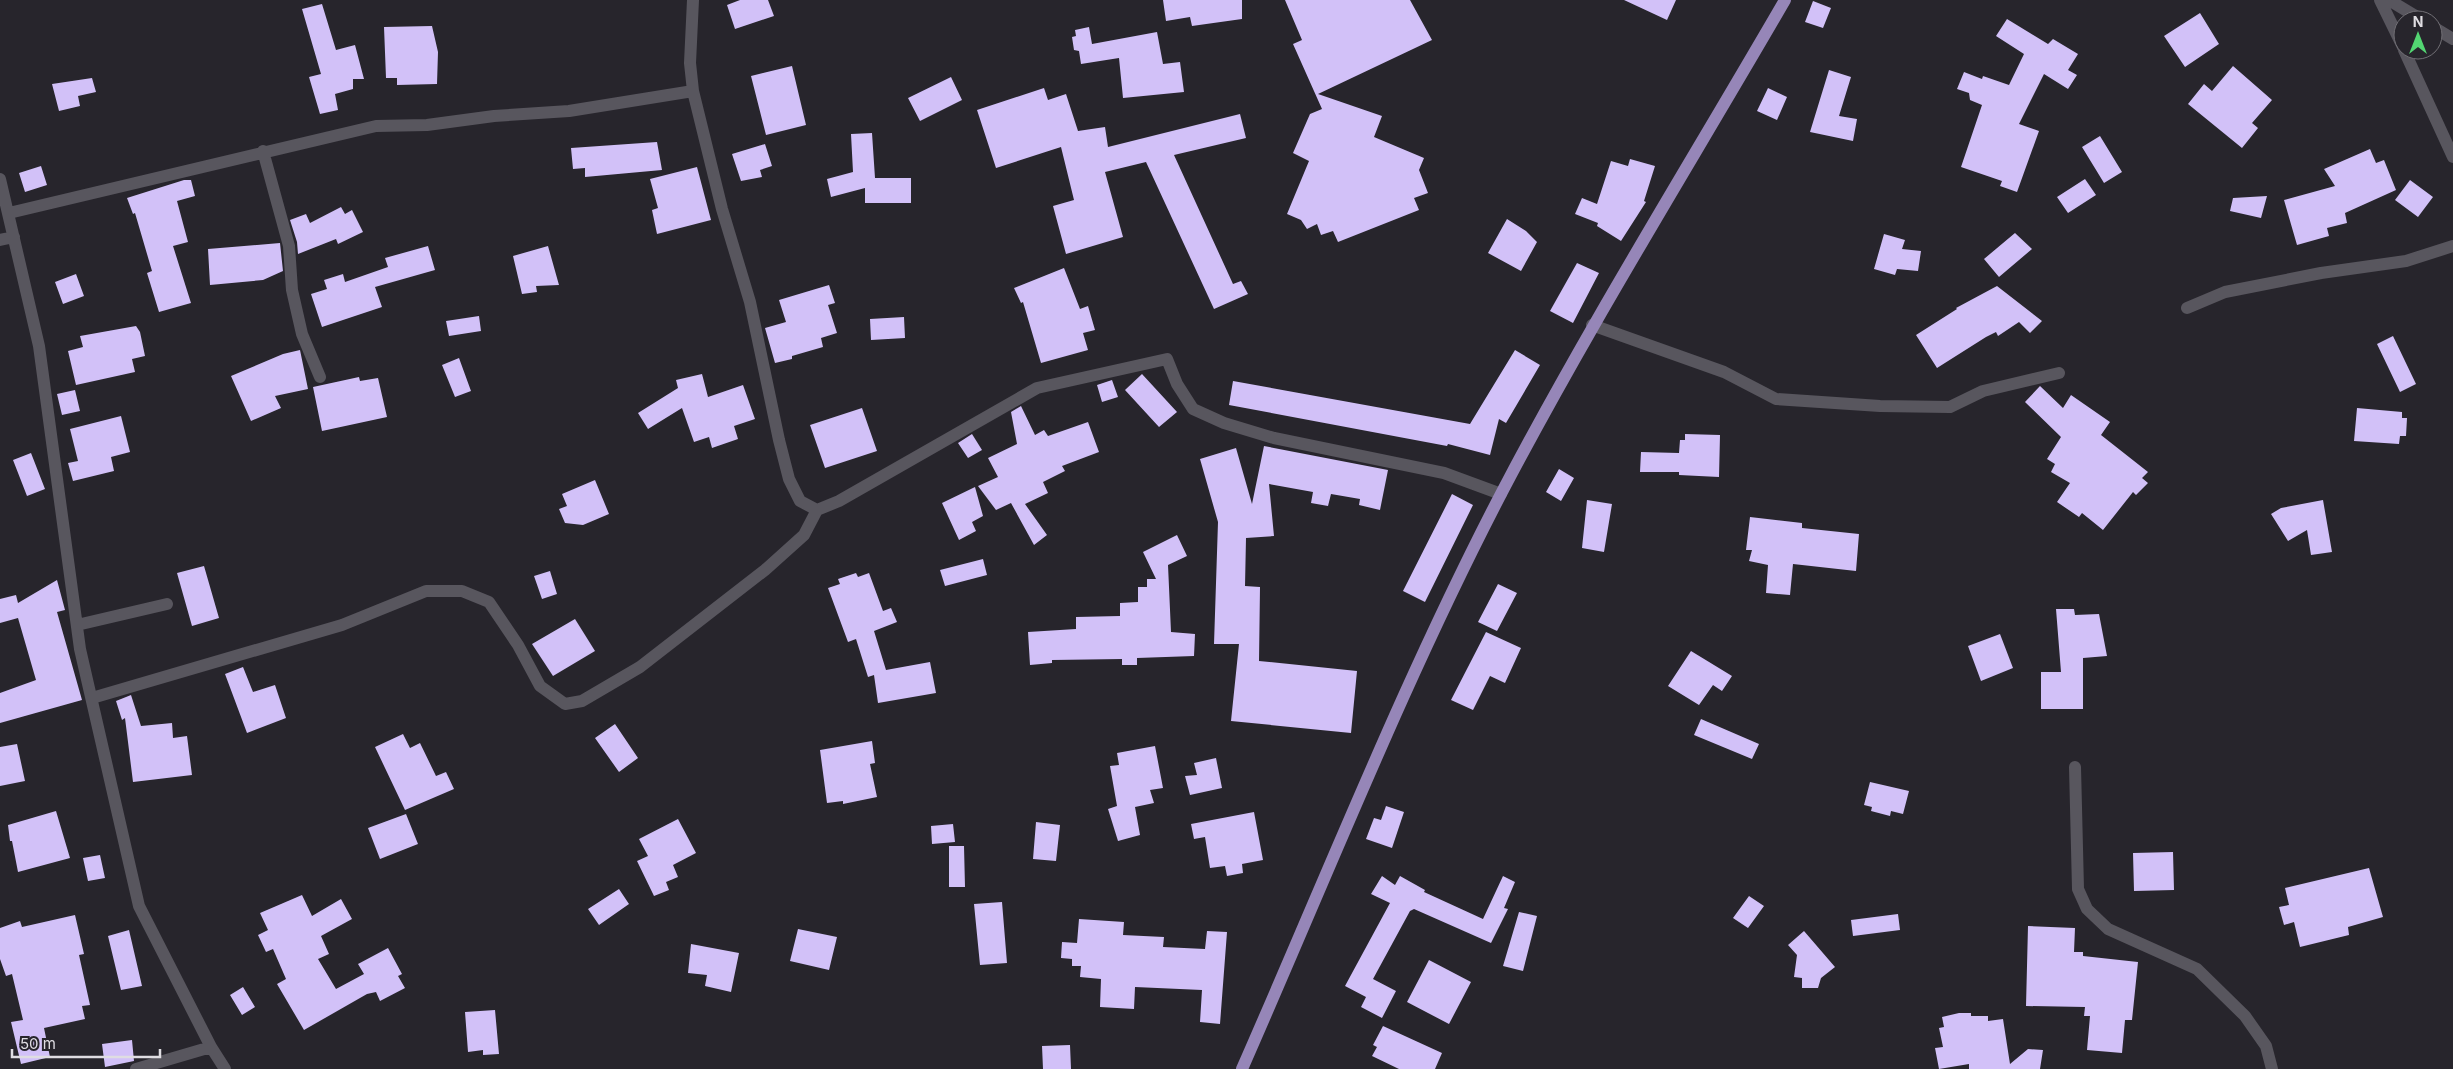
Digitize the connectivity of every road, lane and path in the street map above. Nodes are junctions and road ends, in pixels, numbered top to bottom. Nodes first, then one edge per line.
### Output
1 (693, 0) edge
2 (1785, 0) edge
3 (2380, 0) edge
4 (2390, 0) edge
5 (2406, 10) edge
6 (2393, 27) edge
7 (2409, 60) edge
8 (694, 91) junction
9 (263, 151) junction
10 (2453, 157) edge
11 (0, 179) edge
12 (9, 213) junction
13 (14, 237) junction
14 (0, 240) edge
15 (2453, 246) edge
16 (2187, 308) dead end
17 (1592, 325) junction
18 (2059, 373) dead end
19 (320, 378) dead end
20 (1501, 494) junction
21 (817, 510) junction
22 (167, 604) dead end
23 (77, 625) junction
24 (92, 698) junction
25 (2075, 767) dead end
26 (212, 1047) junction
27 (136, 1069) edge
28 (225, 1069) edge
29 (1242, 1069) edge
30 (2272, 1069) edge

1 - 8 street
2 - 17 main road
3 - 6 street
4 - 5 street
7 - 10 street
8 - 9 street
8 - 21 street
9 - 12 street
9 - 19 street
11 - 12 street
12 - 13 street
13 - 14 street
13 - 23 street
15 - 16 street
17 - 18 street
17 - 20 main road
20 - 21 street
20 - 29 main road
21 - 24 street
22 - 23 street
23 - 24 street
24 - 26 street
25 - 30 street
26 - 27 street
26 - 28 street

